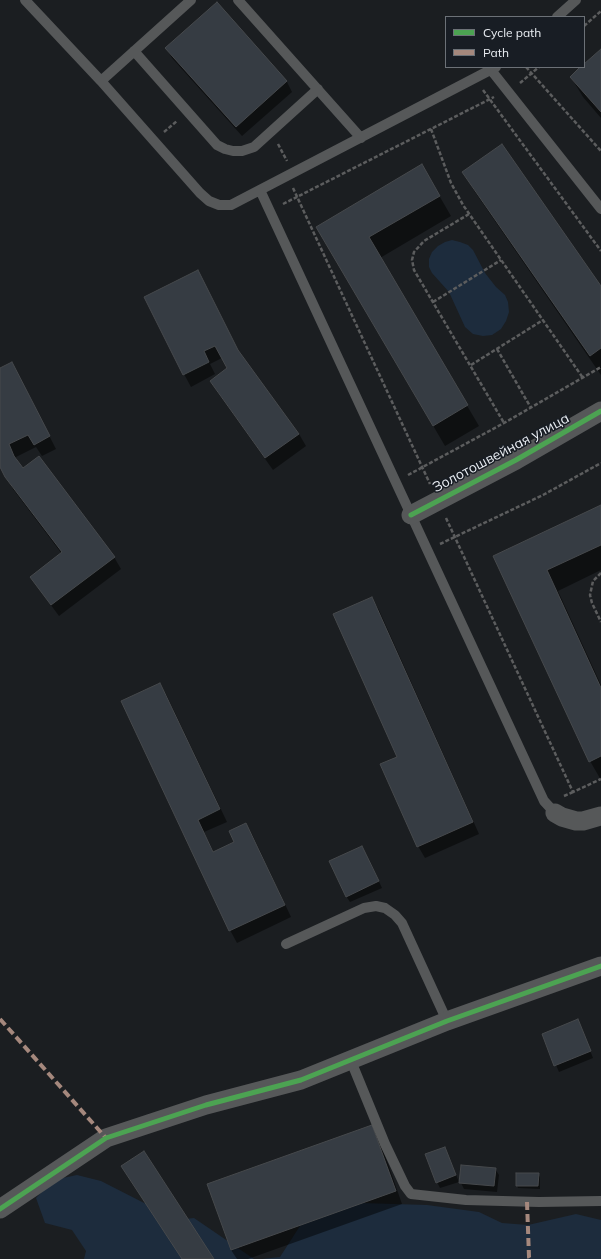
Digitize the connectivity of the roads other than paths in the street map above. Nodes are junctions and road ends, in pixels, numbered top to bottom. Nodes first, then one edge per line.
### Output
1 (25, 0) edge
2 (191, 0) edge
3 (238, 0) edge
4 (576, 0) edge
5 (558, 16) edge
6 (134, 51) junction
7 (493, 69) edge
8 (101, 81) junction
9 (318, 89) junction
10 (361, 138) junction
11 (260, 190) junction
12 (601, 209) edge
13 (601, 411) edge
14 (411, 515) junction
15 (555, 813) joint
16 (601, 816) edge
17 (286, 944) dead end
18 (601, 966) edge
19 (448, 1022) junction
20 (350, 1061) junction
21 (601, 1200) edge
22 (0, 1209) edge

1 - 8 lane
2 - 6 lane
3 - 9 lane
4 - 5 lane
6 - 8 lane
6 - 9 lane
7 - 10 lane
7 - 12 lane
8 - 11 lane
9 - 10 lane
10 - 11 lane
11 - 14 lane
13 - 14 street, Золотошвейная улица
14 - 15 lane
15 - 16 street
17 - 19 lane
18 - 19 street
19 - 20 street
20 - 21 lane
20 - 22 street

